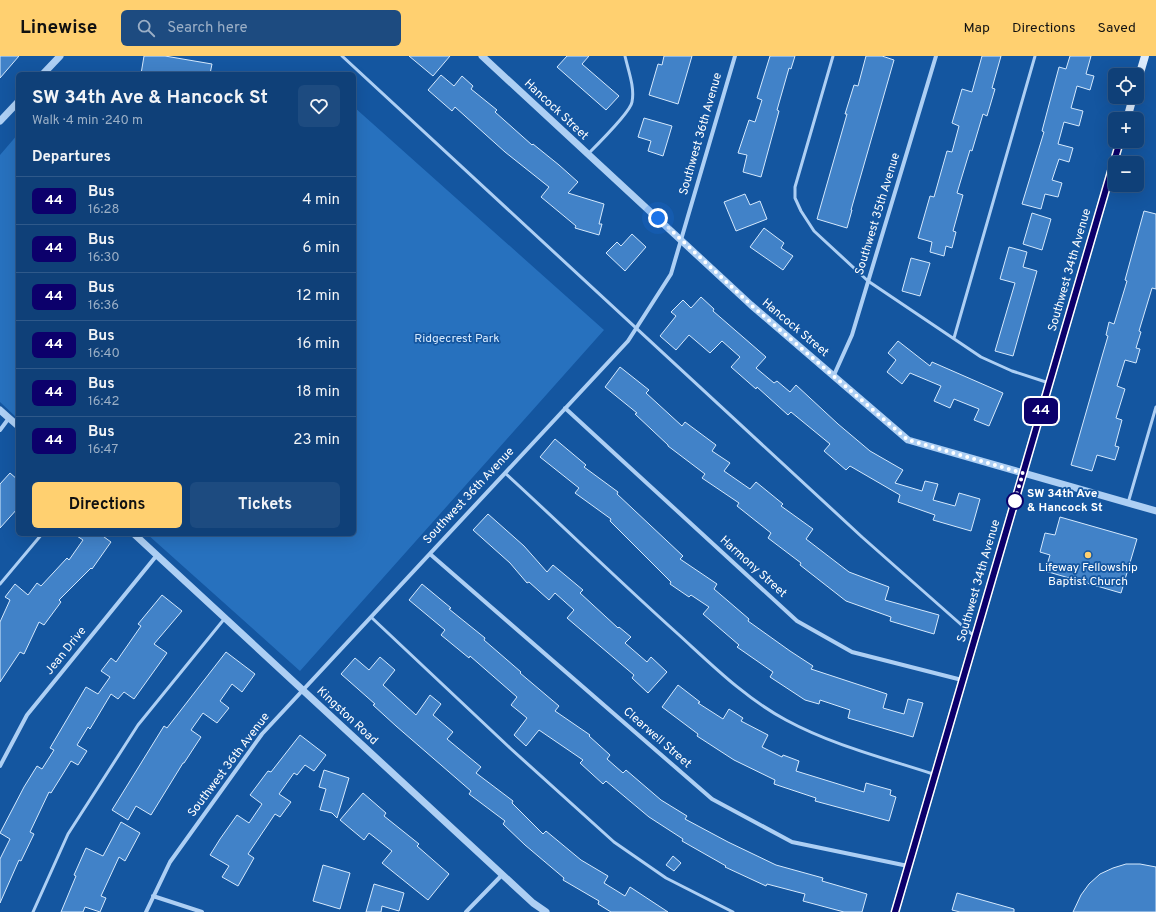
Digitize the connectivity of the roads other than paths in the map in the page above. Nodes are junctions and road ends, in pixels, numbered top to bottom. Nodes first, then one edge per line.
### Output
1 (342, 56) edge
2 (482, 56) edge
3 (625, 56) edge
4 (734, 56) edge
5 (833, 56) edge
6 (936, 56) edge
7 (1035, 56) edge
8 (1145, 56) edge
9 (57, 57) edge
10 (1141, 68) edge
11 (46, 72) edge
12 (16, 104) edge
13 (0, 121) edge
14 (1118, 148) edge
15 (588, 154) junction
16 (681, 240) junction
17 (868, 281) junction
18 (636, 328) junction
19 (954, 338) junction
20 (834, 375) junction
21 (1049, 383) junction
22 (565, 408) junction
23 (1156, 408) edge
24 (0, 410) edge
25 (9, 418) junction
26 (16, 424) edge
27 (0, 430) edge
28 (505, 473) junction
29 (1023, 473) junction
30 (1128, 503) junction
31 (1156, 511) edge
32 (40, 536) edge
33 (136, 536) edge
34 (430, 554) junction
35 (157, 555) junction
36 (0, 584) edge
37 (371, 617) junction
38 (225, 618) junction
39 (975, 638) junction
40 (963, 680) junction
41 (303, 690) junction
42 (0, 766) edge
43 (935, 775) junction
44 (908, 866) junction
45 (502, 875) junction
46 (153, 896) junction
47 (33, 912) edge
48 (146, 912) edge
49 (202, 912) edge
50 (466, 912) edge
51 (546, 912) edge
52 (734, 912) edge
53 (895, 912) edge

1 - 18 lane
2 - 15 street, Hancock Street
3 - 15 lane
4 - 16 street, Southwest 36th Avenue
5 - 17 lane
6 - 17 street, Southwest 35th Avenue
7 - 19 lane
8 - 10 main road
9 - 11 street
12 - 13 street
14 - 21 main road, Southwest 34th Avenue
15 - 16 street, Hancock Street
16 - 18 street, Southwest 36th Avenue
16 - 20 street, Hancock Street
17 - 19 lane
17 - 20 street, Southwest 35th Avenue
18 - 22 street, Southwest 36th Avenue
18 - 39 lane
19 - 21 lane
20 - 29 street, Hancock Street
21 - 29 main road, Southwest 34th Avenue
22 - 28 street, Southwest 36th Avenue
22 - 40 street, Harmony Street
23 - 30 lane
24 - 25 street
25 - 26 street
25 - 27 street
28 - 34 street, Southwest 36th Avenue
28 - 43 lane
29 - 30 street, Hancock Street
29 - 39 main road, Southwest 34th Avenue
30 - 31 street, Hancock Street
32 - 36 lane
33 - 35 street, Kingston Road
34 - 37 street, Southwest 36th Avenue
34 - 44 street, Clearwell Street
35 - 38 street, Kingston Road
35 - 42 street, Jean Drive
37 - 41 street, Southwest 36th Avenue
37 - 52 lane
38 - 41 street, Kingston Road
38 - 47 lane
39 - 40 main road, Southwest 34th Avenue
40 - 43 main road, Southwest 34th Avenue
41 - 45 street, Kingston Road
41 - 46 street, Southwest 36th Avenue
43 - 44 main road, Southwest 34th Avenue
44 - 53 main road, Southwest 34th Avenue
45 - 50 street
45 - 51 street, Kingston Road
46 - 48 street, Southwest 36th Avenue
46 - 49 street

